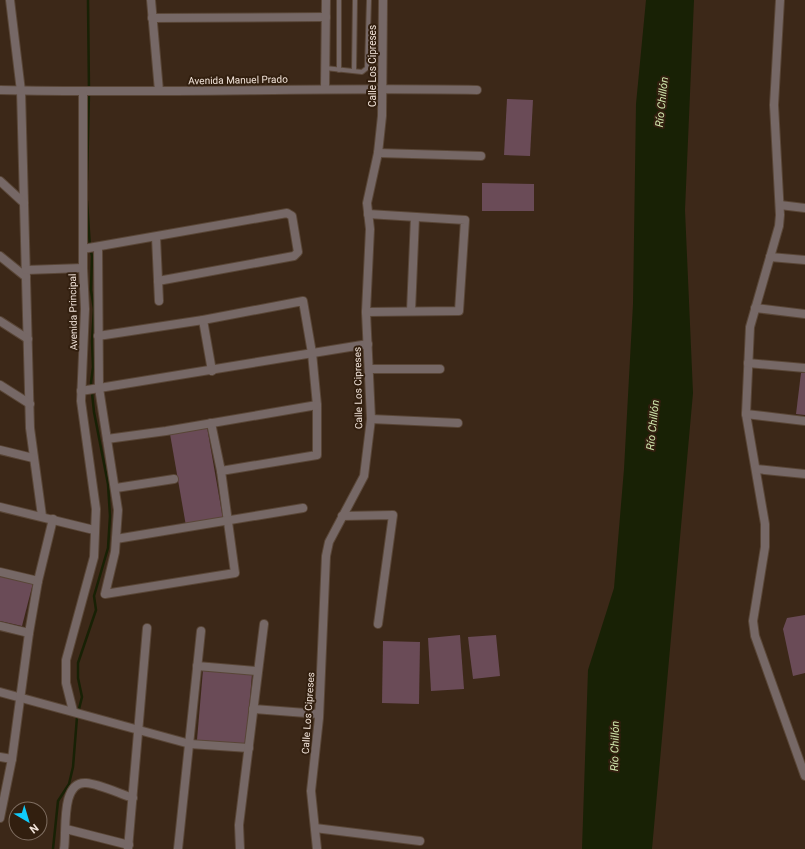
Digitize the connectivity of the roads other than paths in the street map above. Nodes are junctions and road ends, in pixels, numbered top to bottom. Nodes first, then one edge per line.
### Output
1 (10, 0) edge
2 (151, 0) edge
3 (326, 0) edge
4 (339, 0) edge
5 (355, 0) edge
6 (369, 0) edge
7 (383, 0) edge
8 (780, 0) edge
9 (326, 16) junction
10 (152, 18) junction
11 (326, 68) junction
12 (339, 70) junction
13 (354, 71) junction
14 (382, 88) junction
15 (325, 89) junction
16 (0, 90) edge
17 (477, 90) dead end
18 (21, 91) junction
19 (159, 91) junction
20 (83, 92) junction
21 (378, 153) junction
22 (481, 156) dead end
23 (0, 181) edge
24 (24, 203) junction
25 (780, 206) junction
26 (805, 208) edge
27 (368, 214) junction
28 (415, 217) junction
29 (156, 237) junction
30 (98, 247) junction
31 (83, 249) junction
32 (0, 256) edge
33 (770, 257) junction
34 (805, 260) edge
35 (83, 268) junction
36 (26, 274) junction
37 (158, 281) junction
38 (159, 301) dead end
39 (755, 308) junction
40 (411, 311) junction
41 (366, 312) junction
42 (805, 314) edge
43 (204, 320) junction
44 (0, 321) edge
45 (98, 336) junction
46 (28, 339) junction
47 (368, 344) junction
48 (312, 353) junction
49 (748, 363) junction
50 (805, 368) edge
51 (369, 369) junction
52 (440, 369) dead end
53 (212, 371) junction
54 (0, 385) edge
55 (90, 389) junction
56 (30, 404) junction
57 (317, 405) junction
58 (746, 414) junction
59 (371, 419) junction
60 (805, 421) edge
61 (211, 422) junction
62 (458, 423) dead end
63 (107, 439) junction
64 (0, 450) edge
65 (33, 458) junction
66 (756, 468) junction
67 (221, 471) junction
68 (805, 474) edge
69 (174, 479) dead end
70 (116, 488) junction
71 (0, 507) edge
72 (303, 508) dead end
73 (42, 516) junction
74 (342, 516) junction
75 (53, 519) junction
76 (228, 521) junction
77 (94, 530) junction
78 (116, 539) junction
79 (0, 572) edge
80 (38, 581) junction
81 (264, 624) dead end
82 (378, 624) dead end
83 (0, 626) edge
84 (147, 628) dead end
85 (201, 631) dead end
86 (29, 633) junction
87 (197, 666) junction
88 (257, 671) junction
89 (0, 692) edge
90 (21, 697) junction
91 (253, 709) junction
92 (72, 711) junction
93 (319, 714) junction
94 (138, 730) junction
95 (190, 744) junction
96 (248, 748) junction
97 (0, 756) edge
98 (12, 759) junction
99 (805, 776) edge
100 (133, 798) junction
101 (0, 818) edge
102 (315, 828) junction
103 (66, 829) junction
104 (420, 841) dead end
105 (129, 847) edge
106 (64, 849) edge
107 (178, 849) edge
108 (240, 849) edge
109 (317, 849) edge

1 - 18 street
2 - 10 street
3 - 9 street
4 - 12 lane
5 - 13 lane
6 - 13 lane
7 - 14 street, Calle Los Cipreses
8 - 25 street
9 - 10 street
9 - 11 street
10 - 19 street
11 - 12 lane
11 - 15 street
12 - 13 lane
14 - 15 street, Avenida Manuel Prado
14 - 17 street, Avenida Manuel Prado
14 - 21 street, Calle Los Cipreses
15 - 19 street, Avenida Manuel Prado
16 - 18 street, Avenida Manuel Prado
18 - 20 street, Avenida Manuel Prado
18 - 24 street
19 - 20 street, Avenida Manuel Prado
20 - 31 street, Avenida Principal
21 - 22 street
21 - 27 street, Calle Los Cipreses
23 - 24 street
24 - 36 street
25 - 26 street
25 - 33 street
27 - 28 street
27 - 41 street, Calle Los Cipreses
28 - 40 street
28 - 40 street
29 - 30 street
29 - 37 street
29 - 37 street
30 - 31 street
30 - 45 street, Avenida Principal
31 - 35 street, Avenida Principal
32 - 36 street
33 - 34 street
33 - 39 street
35 - 36 street
35 - 55 street, Avenida Principal
36 - 46 street
37 - 38 street
39 - 42 street
39 - 49 street
40 - 41 street
41 - 47 street, Calle Los Cipreses
43 - 45 street
43 - 48 street
43 - 53 street
44 - 46 street
45 - 55 street, Avenida Principal
46 - 56 street
47 - 48 street
47 - 51 street, Calle Los Cipreses
48 - 53 street
48 - 57 street
49 - 50 street
49 - 58 street
51 - 52 street
51 - 59 street, Calle Los Cipreses
53 - 55 street
54 - 56 street
55 - 63 street, Avenida Principal
55 - 77 street, Avenida Principal
56 - 65 street
57 - 61 street
57 - 67 street
58 - 60 street
58 - 66 street
59 - 62 street
59 - 74 street, Calle Los Cipreses
61 - 63 street
61 - 67 street
63 - 70 street, Avenida Principal
64 - 65 street
65 - 73 street
66 - 68 street
66 - 99 street
67 - 76 street
69 - 70 street
70 - 78 street, Avenida Principal
71 - 73 street
72 - 76 street
73 - 75 street
74 - 82 street
74 - 93 street, Calle Los Cipreses
75 - 77 street
75 - 80 street
76 - 78 street
76 - 78 street, Avenida Principal
77 - 92 street, Avenida Principal
79 - 80 street
80 - 86 street
81 - 88 street
83 - 86 street
84 - 94 street
85 - 87 street
86 - 90 street
87 - 88 street
87 - 95 street
88 - 91 street
89 - 90 street
90 - 92 street
90 - 98 street
91 - 93 street
91 - 96 street
92 - 94 street
93 - 102 street, Calle Los Cipreses
94 - 95 street
94 - 100 street
95 - 96 street
95 - 107 street
96 - 108 street
97 - 98 street
98 - 101 street
100 - 103 street
100 - 105 street
102 - 104 street
102 - 109 street, Calle Los Cipreses
103 - 105 street
103 - 106 street

